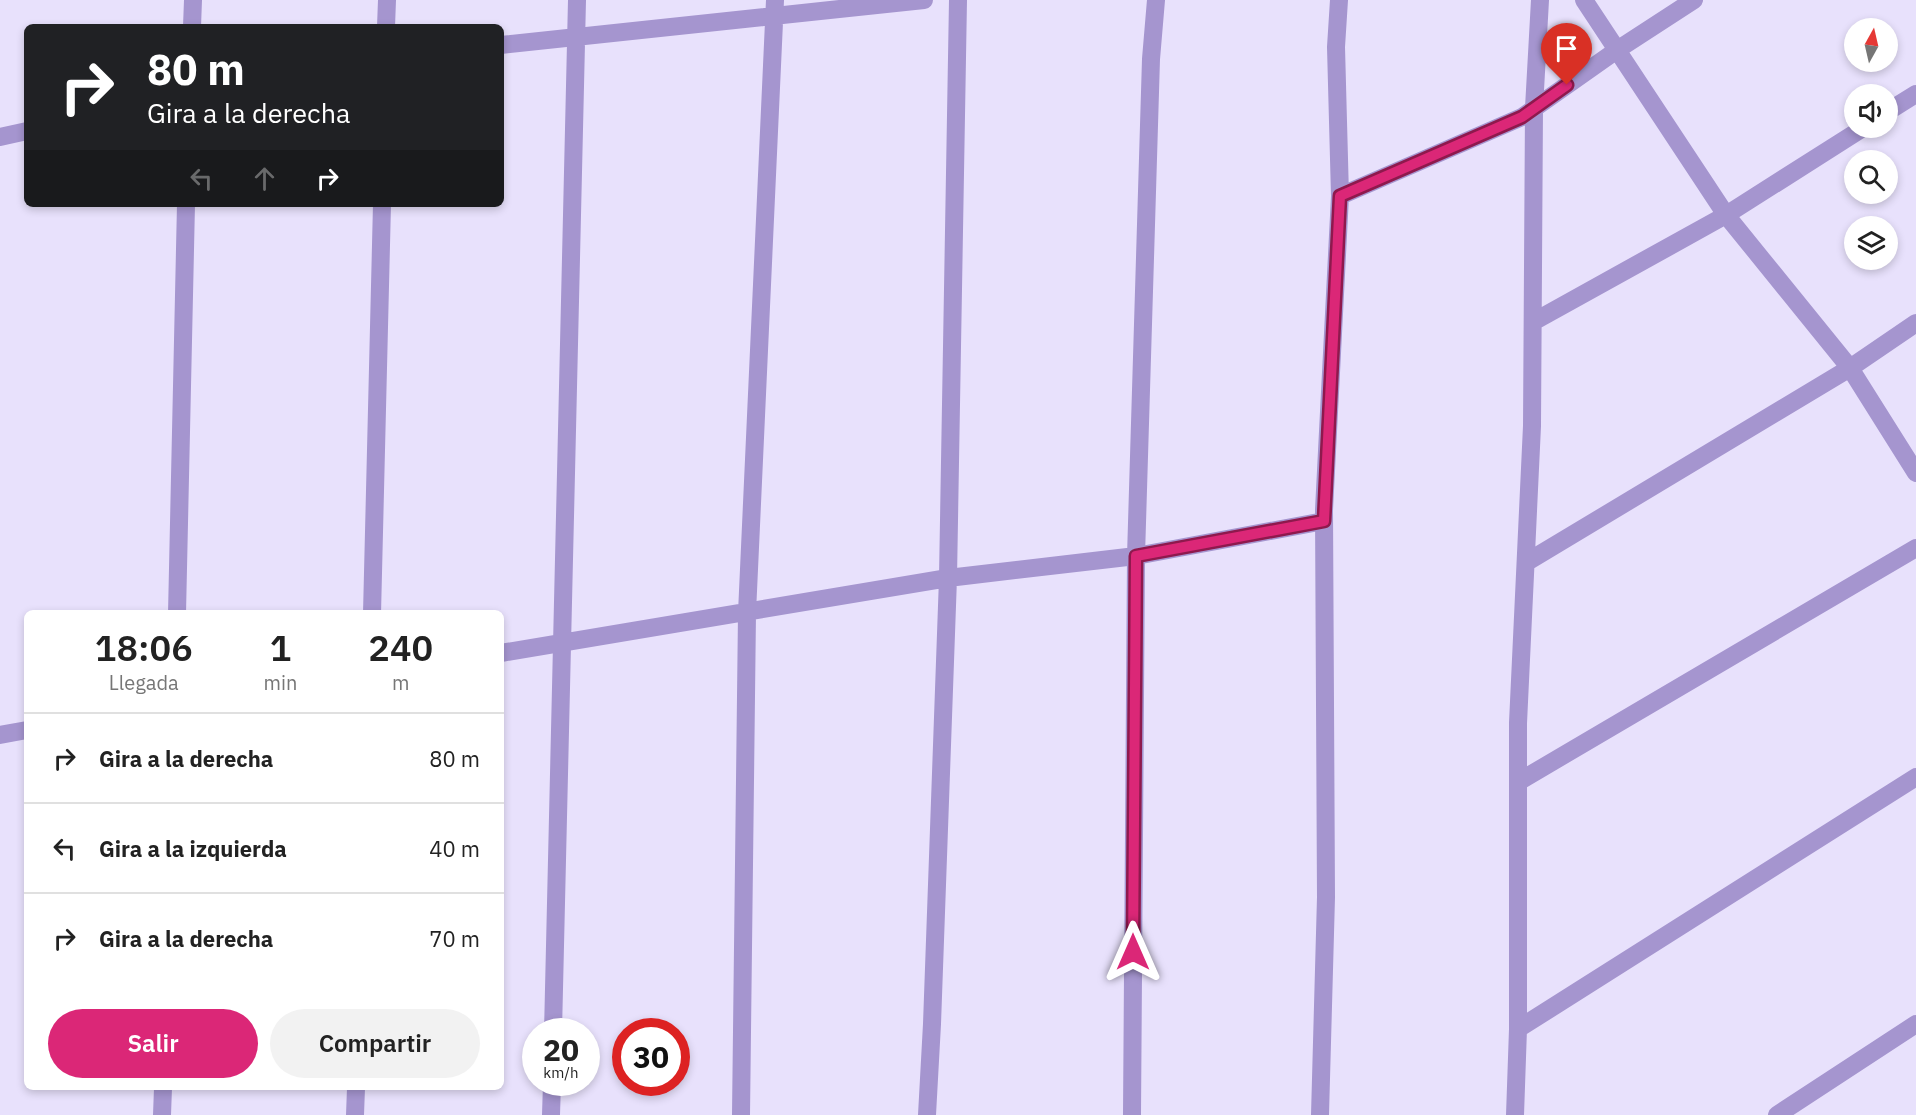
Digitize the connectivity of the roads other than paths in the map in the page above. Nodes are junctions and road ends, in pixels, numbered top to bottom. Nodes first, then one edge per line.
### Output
1 (193, 0) edge
2 (387, 0) edge
3 (577, 0) edge
4 (924, 0) edge
5 (958, 0) edge
6 (1156, 0) edge
7 (1339, 0) edge
8 (1539, 0) edge
9 (1584, 0) edge
10 (1694, 0) edge
11 (775, 7) edge
12 (192, 24) edge
13 (386, 24) edge
14 (576, 37) junction
15 (504, 45) edge
16 (1617, 50) junction
17 (1916, 94) edge
18 (1898, 105) edge
19 (1534, 108) junction
20 (24, 132) edge
21 (0, 137) edge
22 (1847, 138) edge
23 (1340, 196) junction
24 (186, 207) edge
25 (382, 207) edge
26 (1726, 215) junction
27 (1533, 321) junction
28 (1916, 323) edge
29 (1850, 368) junction
30 (1916, 473) edge
31 (1324, 521) junction
32 (1916, 548) edge
33 (1136, 556) junction
34 (1527, 562) junction
35 (948, 578) junction
36 (177, 610) edge
37 (372, 610) edge
38 (747, 613) junction
39 (561, 643) junction
40 (504, 652) edge
41 (24, 731) edge
42 (0, 735) edge
43 (1916, 777) edge
44 (1518, 782) junction
45 (553, 1018) edge
46 (1916, 1024) edge
47 (1518, 1029) junction
48 (163, 1090) edge
49 (356, 1090) edge
50 (552, 1096) edge
51 (162, 1115) edge
52 (355, 1115) edge
53 (551, 1115) edge
54 (741, 1115) edge
55 (927, 1115) edge
56 (1132, 1115) edge
57 (1320, 1115) edge
58 (1515, 1115) edge
59 (1777, 1115) edge

1 - 12 street
2 - 13 street
3 - 14 street
4 - 11 street
5 - 35 street
6 - 33 street
7 - 23 street
8 - 19 street
9 - 16 street
10 - 16 street
11 - 14 street
11 - 38 street
14 - 15 street
14 - 39 street
16 - 19 street
16 - 26 street
17 - 18 street
19 - 23 street
19 - 27 street
20 - 21 street
22 - 26 street
23 - 31 street
24 - 36 street
25 - 37 street
26 - 27 street
26 - 29 street
27 - 34 street
28 - 29 street
29 - 30 street
29 - 34 street
31 - 33 street
31 - 57 street
32 - 44 street
33 - 35 street
33 - 56 street
34 - 44 street
35 - 38 street
35 - 55 street
38 - 39 street
38 - 54 street
39 - 40 street
39 - 45 street
41 - 42 street
43 - 47 street
44 - 47 street
46 - 59 street
47 - 58 street
48 - 51 street
49 - 52 street
50 - 53 street

